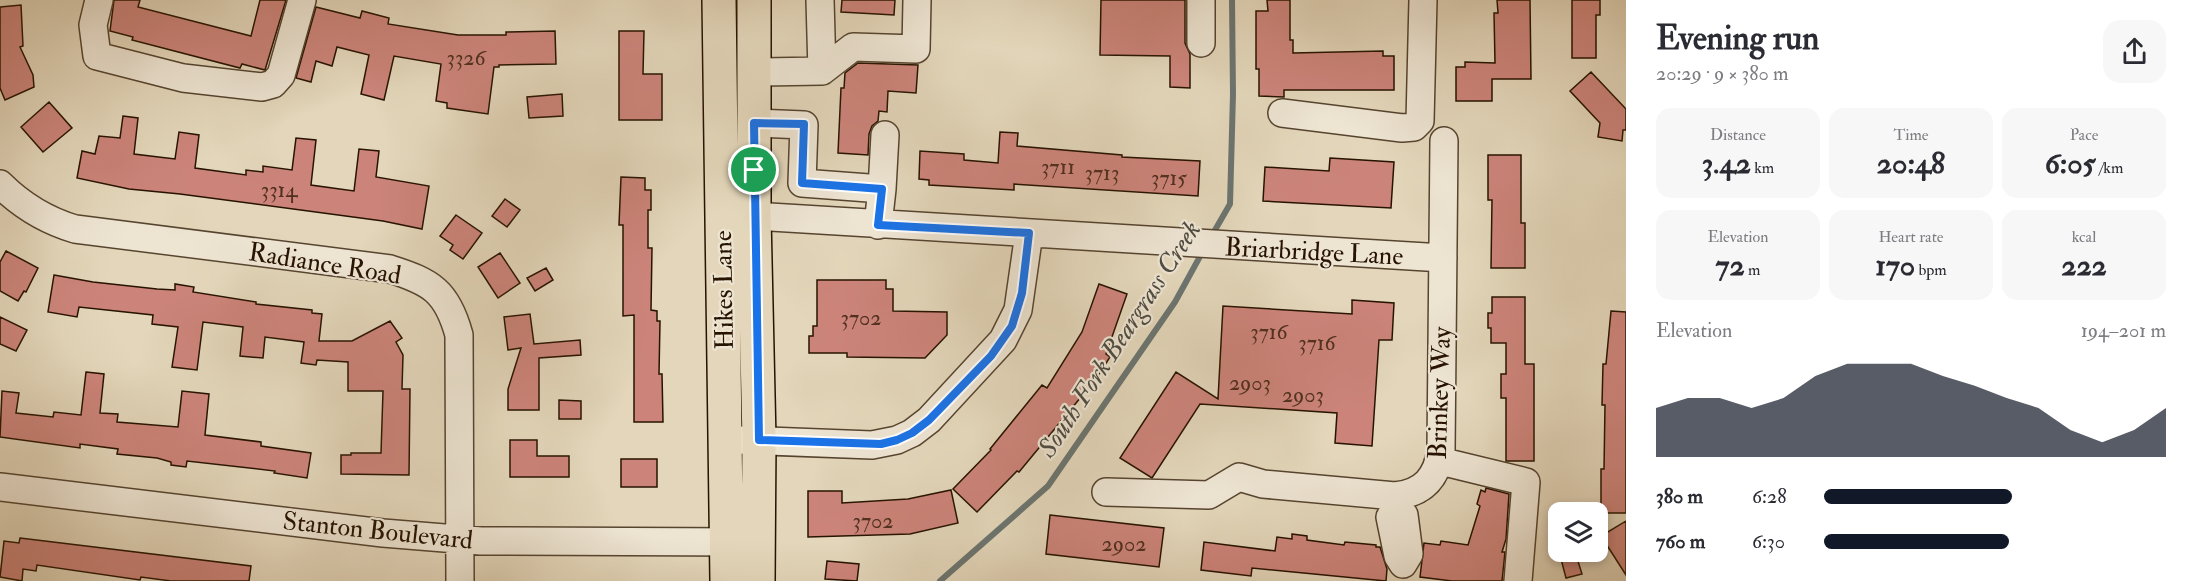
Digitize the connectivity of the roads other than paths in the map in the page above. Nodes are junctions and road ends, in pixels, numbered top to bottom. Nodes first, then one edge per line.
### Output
1 (99, 0) edge
2 (302, 0) edge
3 (719, 0) edge
4 (754, 0) edge
5 (820, 0) edge
6 (917, 0) edge
7 (1200, 0) edge
8 (1423, 0) edge
9 (1201, 43) dead end
10 (822, 71) junction
11 (754, 72) junction
12 (1282, 113) dead end
13 (754, 123) junction
14 (885, 135) dead end
15 (1443, 141) dead end
16 (0, 184) edge
17 (882, 189) junction
18 (754, 216) junction
19 (878, 225) junction
20 (1029, 233) junction
21 (1443, 258) junction
22 (759, 440) junction
23 (725, 441) junction
24 (1440, 461) junction
25 (0, 487) edge
26 (1106, 492) dead end
27 (1396, 503) junction
28 (459, 539) junction
29 (726, 542) junction
30 (758, 542) junction
31 (1405, 577) edge
32 (460, 581) edge
33 (727, 581) edge
34 (758, 581) edge
35 (1518, 581) edge

1 - 2 street
3 - 23 main road, Hikes Lane
4 - 11 main road, Hikes Lane
5 - 10 street
6 - 10 street
7 - 9 street
8 - 12 street
10 - 11 street
11 - 13 main road, Hikes Lane
13 - 17 street
13 - 18 main road, Hikes Lane
14 - 17 street
15 - 21 street, Brinkey Way
16 - 28 street, Radiance Road
17 - 19 street
18 - 19 street, Briarbridge Lane
18 - 22 main road, Hikes Lane
19 - 20 street, Briarbridge Lane
20 - 21 street, Briarbridge Lane
20 - 22 street
21 - 24 street, Brinkey Way
22 - 23 street
22 - 30 main road, Hikes Lane
23 - 29 main road, Hikes Lane
24 - 27 street, Brinkey Way
24 - 35 street
25 - 28 street, Stanton Boulevard
26 - 27 street, Brinkey Way
27 - 31 street
28 - 29 street, Stanton Boulevard
28 - 32 street, Radiance Road
29 - 30 street, Stanton Boulevard
29 - 33 main road, Hikes Lane
30 - 34 main road, Hikes Lane

